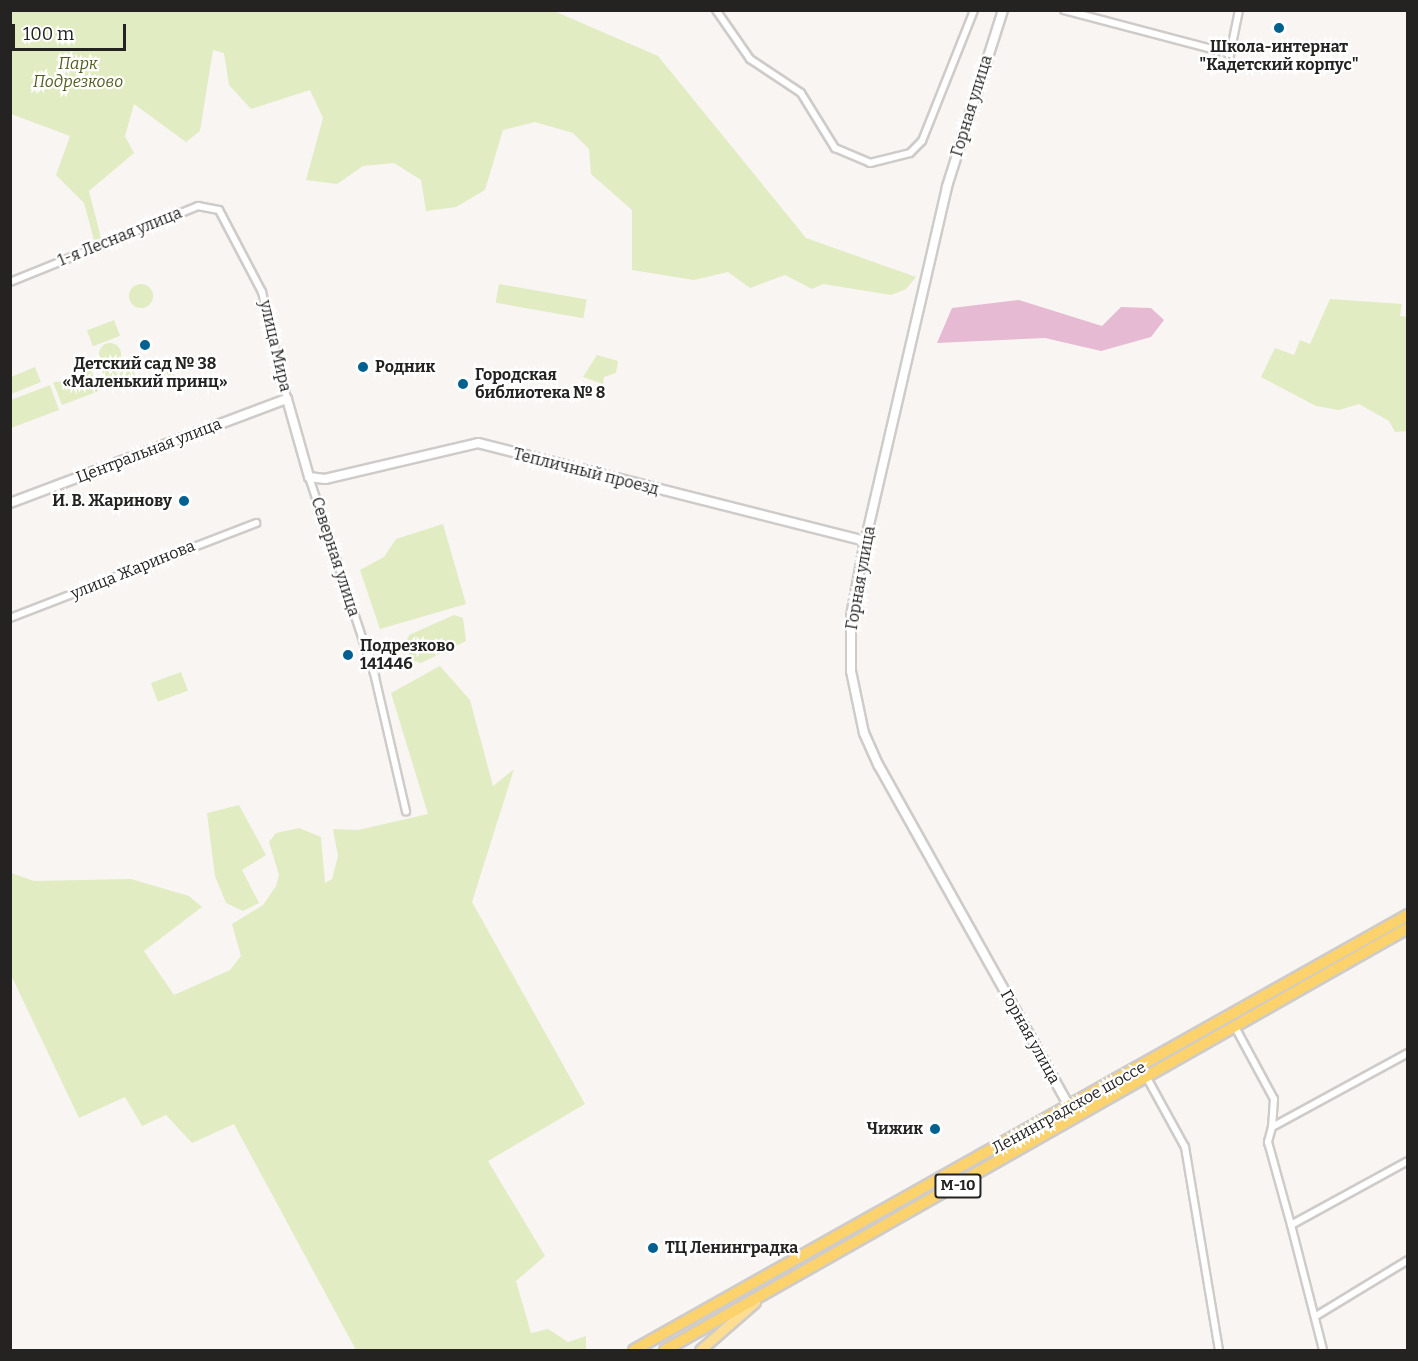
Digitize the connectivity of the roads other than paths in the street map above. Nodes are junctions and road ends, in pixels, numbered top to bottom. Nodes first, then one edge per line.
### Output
1 (716, 10) edge
2 (974, 10) edge
3 (1003, 10) edge
4 (1064, 10) edge
5 (1239, 10) edge
6 (227, 220) joint
7 (10, 282) edge
8 (287, 399) junction
9 (309, 477) junction
10 (10, 503) edge
11 (256, 523) dead end
12 (865, 541) junction
13 (10, 618) edge
14 (406, 811) dead end
15 (1407, 915) edge
16 (1407, 928) edge
17 (1235, 1027) junction
18 (1407, 1053) edge
19 (1147, 1078) junction
20 (1071, 1108) junction
21 (1272, 1127) junction
22 (1407, 1161) edge
23 (1292, 1226) junction
24 (1407, 1260) edge
25 (765, 1294) junction
26 (1316, 1316) junction
27 (634, 1350) edge
28 (665, 1350) edge
29 (700, 1350) edge
30 (1219, 1350) edge
31 (1323, 1350) edge

1 - 2 street
3 - 12 street, Горная улица
4 - 5 street
6 - 7 street, 1-я Лесная улица
6 - 8 street, улица Мира
8 - 9 street, улица Мира
8 - 10 street, Центральная улица
9 - 12 street, Тепличный проезд
9 - 14 street, Северная улица
11 - 13 street, улица Жаринова
12 - 20 street, Горная улица
15 - 20 highway, Ленинградское шоссе / М-10
16 - 17 highway, Ленинградское шоссе / М-10
17 - 19 highway, Ленинградское шоссе / М-10
17 - 21 street
18 - 21 street
19 - 25 highway, Ленинградское шоссе / М-10
19 - 30 street
20 - 27 highway, Ленинградское шоссе / М-10
21 - 23 street
22 - 23 street
23 - 26 street
24 - 26 street
25 - 28 highway, Ленинградское шоссе
25 - 29 main road
26 - 31 street

